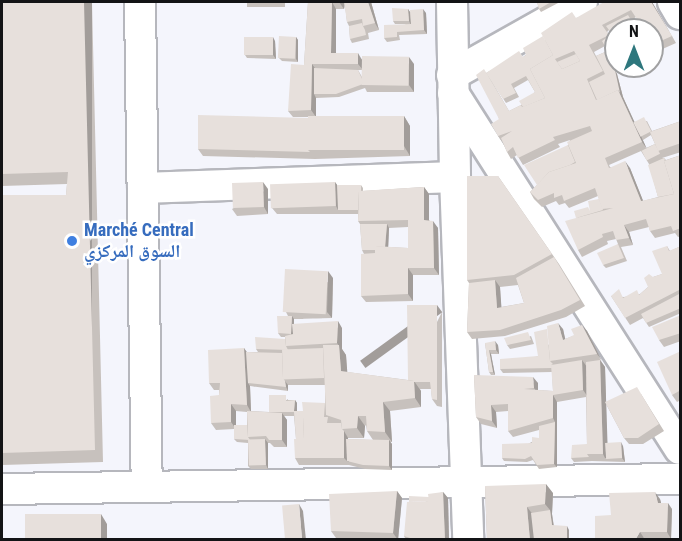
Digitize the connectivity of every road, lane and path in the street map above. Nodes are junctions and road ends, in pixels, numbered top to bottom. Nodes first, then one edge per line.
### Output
1 (141, 2) edge
2 (452, 2) edge
3 (582, 2) edge
4 (673, 2) edge
5 (681, 14) edge
6 (453, 84) junction
7 (455, 177) junction
8 (143, 188) junction
9 (681, 449) edge
10 (681, 479) edge
11 (468, 484) junction
12 (147, 486) junction
13 (2, 489) edge
14 (468, 540) edge

1 - 8 street
2 - 6 street
3 - 6 street
4 - 5 street
6 - 7 street
6 - 9 street
7 - 8 street
7 - 11 street
8 - 12 street
10 - 11 street
11 - 12 street
11 - 14 street
12 - 13 street

